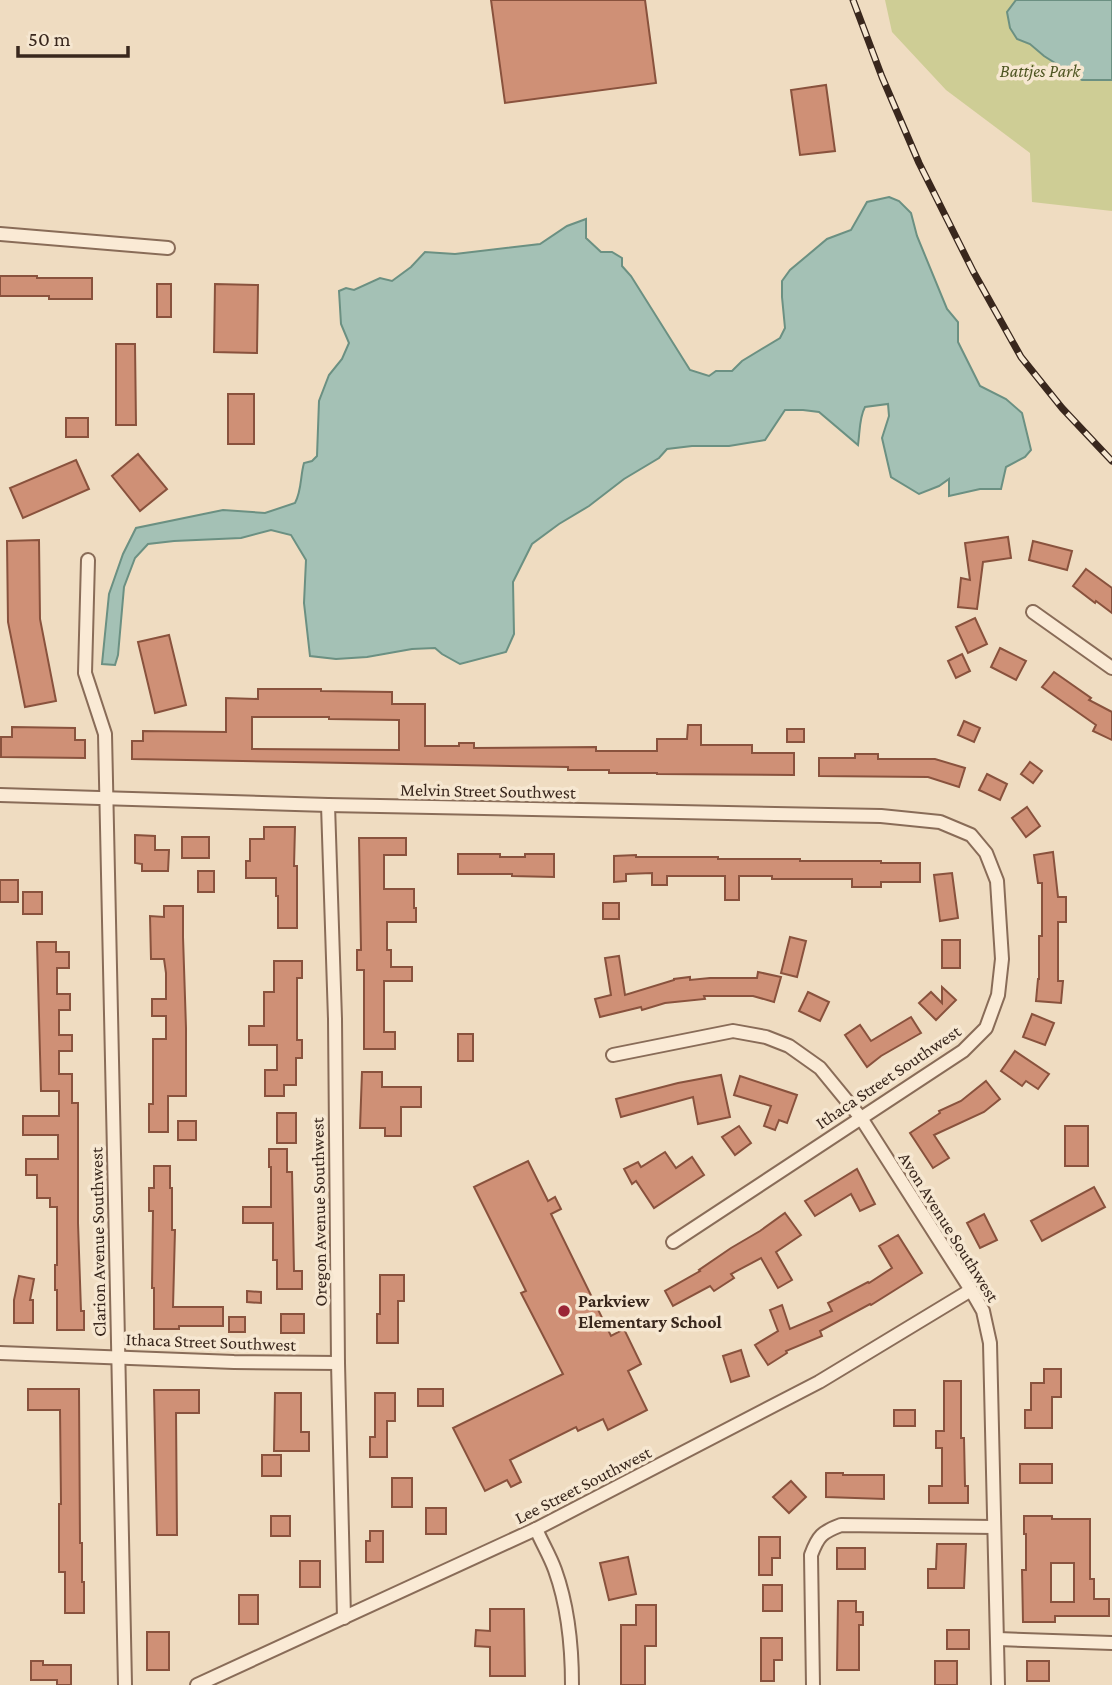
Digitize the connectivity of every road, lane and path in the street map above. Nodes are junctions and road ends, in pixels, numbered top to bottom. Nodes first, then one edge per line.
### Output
1 (0, 234) edge
2 (168, 248) dead end
3 (88, 560) dead end
4 (1033, 612) dead end
5 (1112, 668) edge
6 (0, 795) edge
7 (106, 798) junction
8 (328, 805) junction
9 (971, 835) joint
10 (612, 1055) dead end
11 (861, 1118) junction
12 (673, 1242) dead end
13 (971, 1290) junction
14 (0, 1353) edge
15 (117, 1356) junction
16 (338, 1363) junction
17 (993, 1528) junction
18 (536, 1530) junction
19 (344, 1618) junction
20 (998, 1639) junction
21 (1112, 1643) edge
22 (125, 1685) edge
23 (197, 1685) edge
24 (572, 1685) edge
25 (813, 1685) edge
26 (998, 1685) edge

1 - 2 street
3 - 7 street, Clarion Avenue Southwest
4 - 5 street
6 - 7 street, Melvin Street Southwest
7 - 8 street, Melvin Street Southwest
7 - 15 street, Clarion Avenue Southwest
8 - 9 street, Melvin Street Southwest
8 - 16 street, Oregon Avenue Southwest
9 - 11 street, Ithaca Street Southwest
10 - 11 street, Avon Avenue Southwest
11 - 12 street, Ithaca Street Southwest
11 - 13 street, Avon Avenue Southwest
13 - 17 street, Avon Avenue Southwest
13 - 18 street, Lee Street Southwest
14 - 15 street, Ithaca Street Southwest
15 - 16 street, Ithaca Street Southwest
15 - 22 street, Clarion Avenue Southwest
16 - 19 street, Oregon Avenue Southwest
17 - 20 street, Avon Avenue Southwest
17 - 25 street
18 - 19 street, Lee Street Southwest
18 - 24 street
19 - 23 street, Lee Street Southwest
20 - 21 street
20 - 26 street, Avon Avenue Southwest

